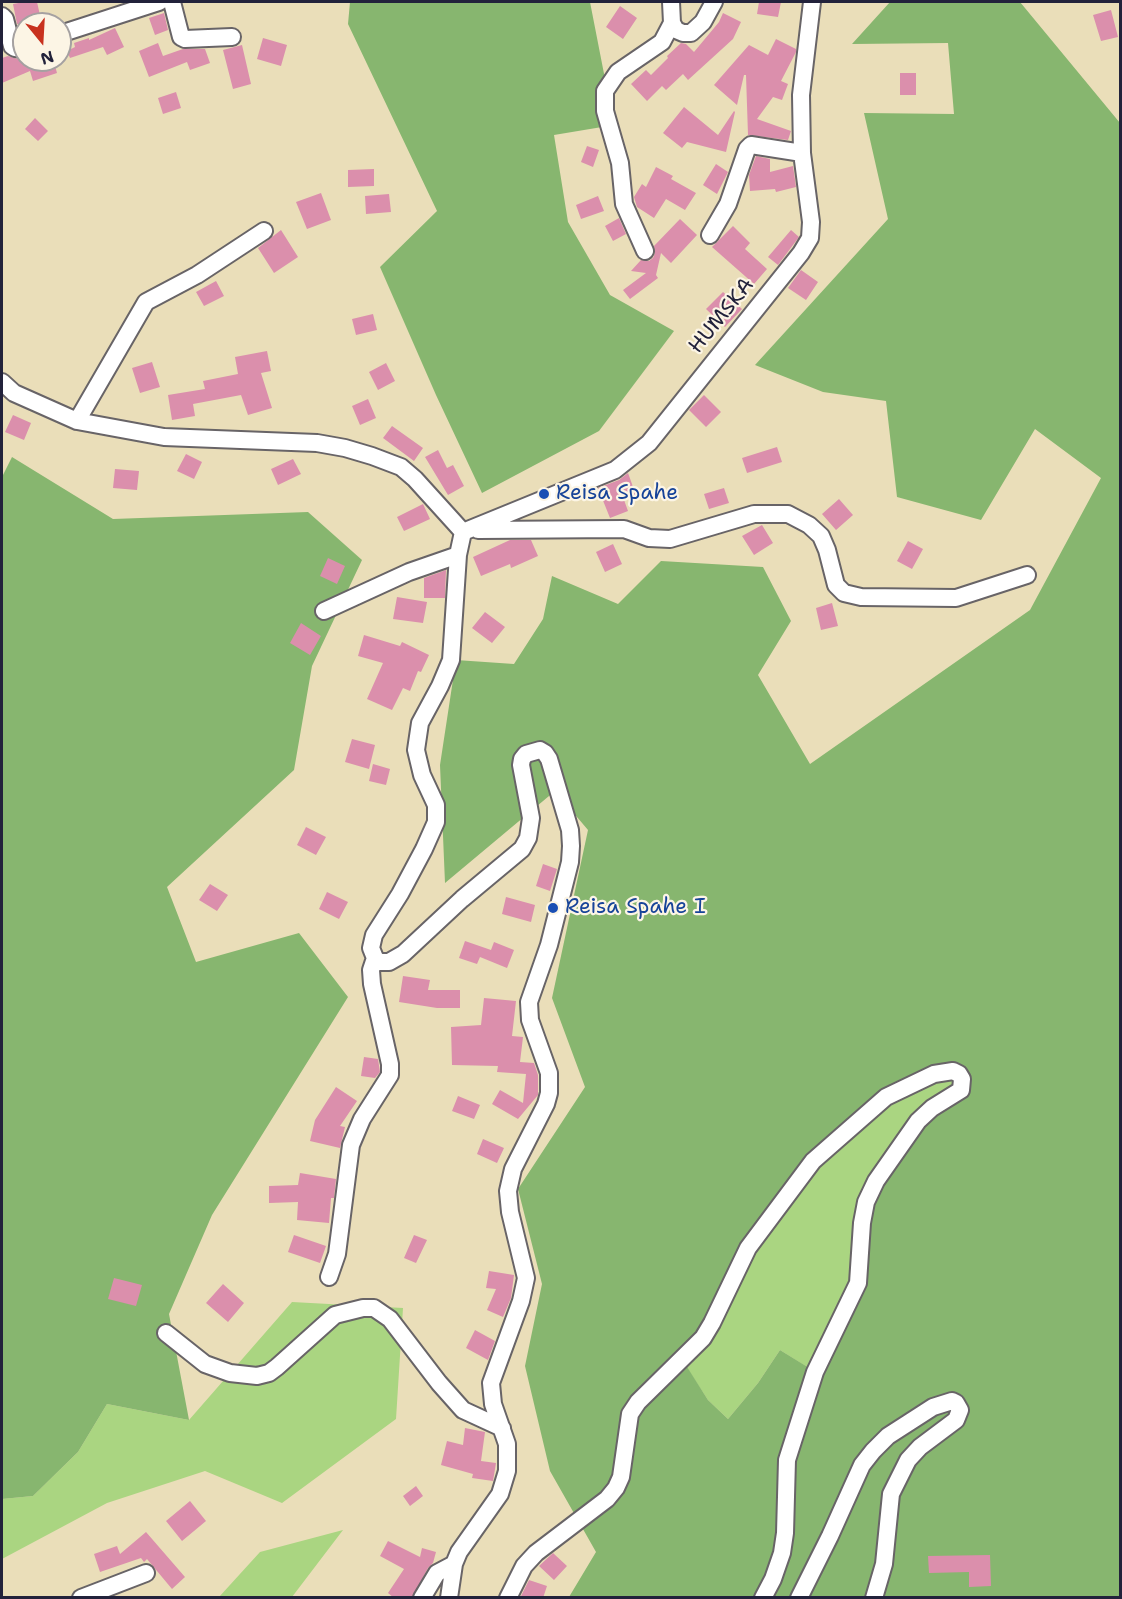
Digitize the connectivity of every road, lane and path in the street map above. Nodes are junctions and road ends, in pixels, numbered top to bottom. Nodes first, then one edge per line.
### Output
1 (159, 2) edge
2 (172, 2) edge
3 (671, 2) edge
4 (714, 2) edge
5 (812, 2) edge
6 (2, 16) edge
7 (672, 23) junction
8 (72, 30) edge
9 (232, 37) dead end
10 (12, 46) edge
11 (802, 153) junction
12 (264, 231) dead end
13 (710, 235) dead end
14 (645, 251) dead end
15 (2, 382) edge
16 (77, 421) junction
17 (465, 531) junction
18 (458, 555) junction
19 (1027, 575) dead end
20 (324, 611) dead end
21 (375, 958) junction
22 (329, 1277) dead end
23 (166, 1333) dead end
24 (501, 1428) junction
25 (454, 1564) junction
26 (146, 1573) dead end
27 (81, 1598) edge
28 (422, 1598) edge
29 (449, 1598) edge
30 (508, 1598) edge
31 (763, 1598) edge
32 (799, 1598) edge
33 (874, 1598) edge

1 - 8 street
2 - 9 street
3 - 7 street
4 - 7 street
5 - 11 street, HUMSKA
6 - 10 street
7 - 14 street
11 - 13 street
11 - 17 street, HUMSKA
12 - 16 street
15 - 16 street
16 - 17 street
17 - 18 street
17 - 19 street
18 - 20 street
18 - 21 street
21 - 22 street
21 - 24 street
23 - 24 street
24 - 25 street
25 - 28 street
25 - 29 street
26 - 27 street
30 - 31 street
32 - 33 street

